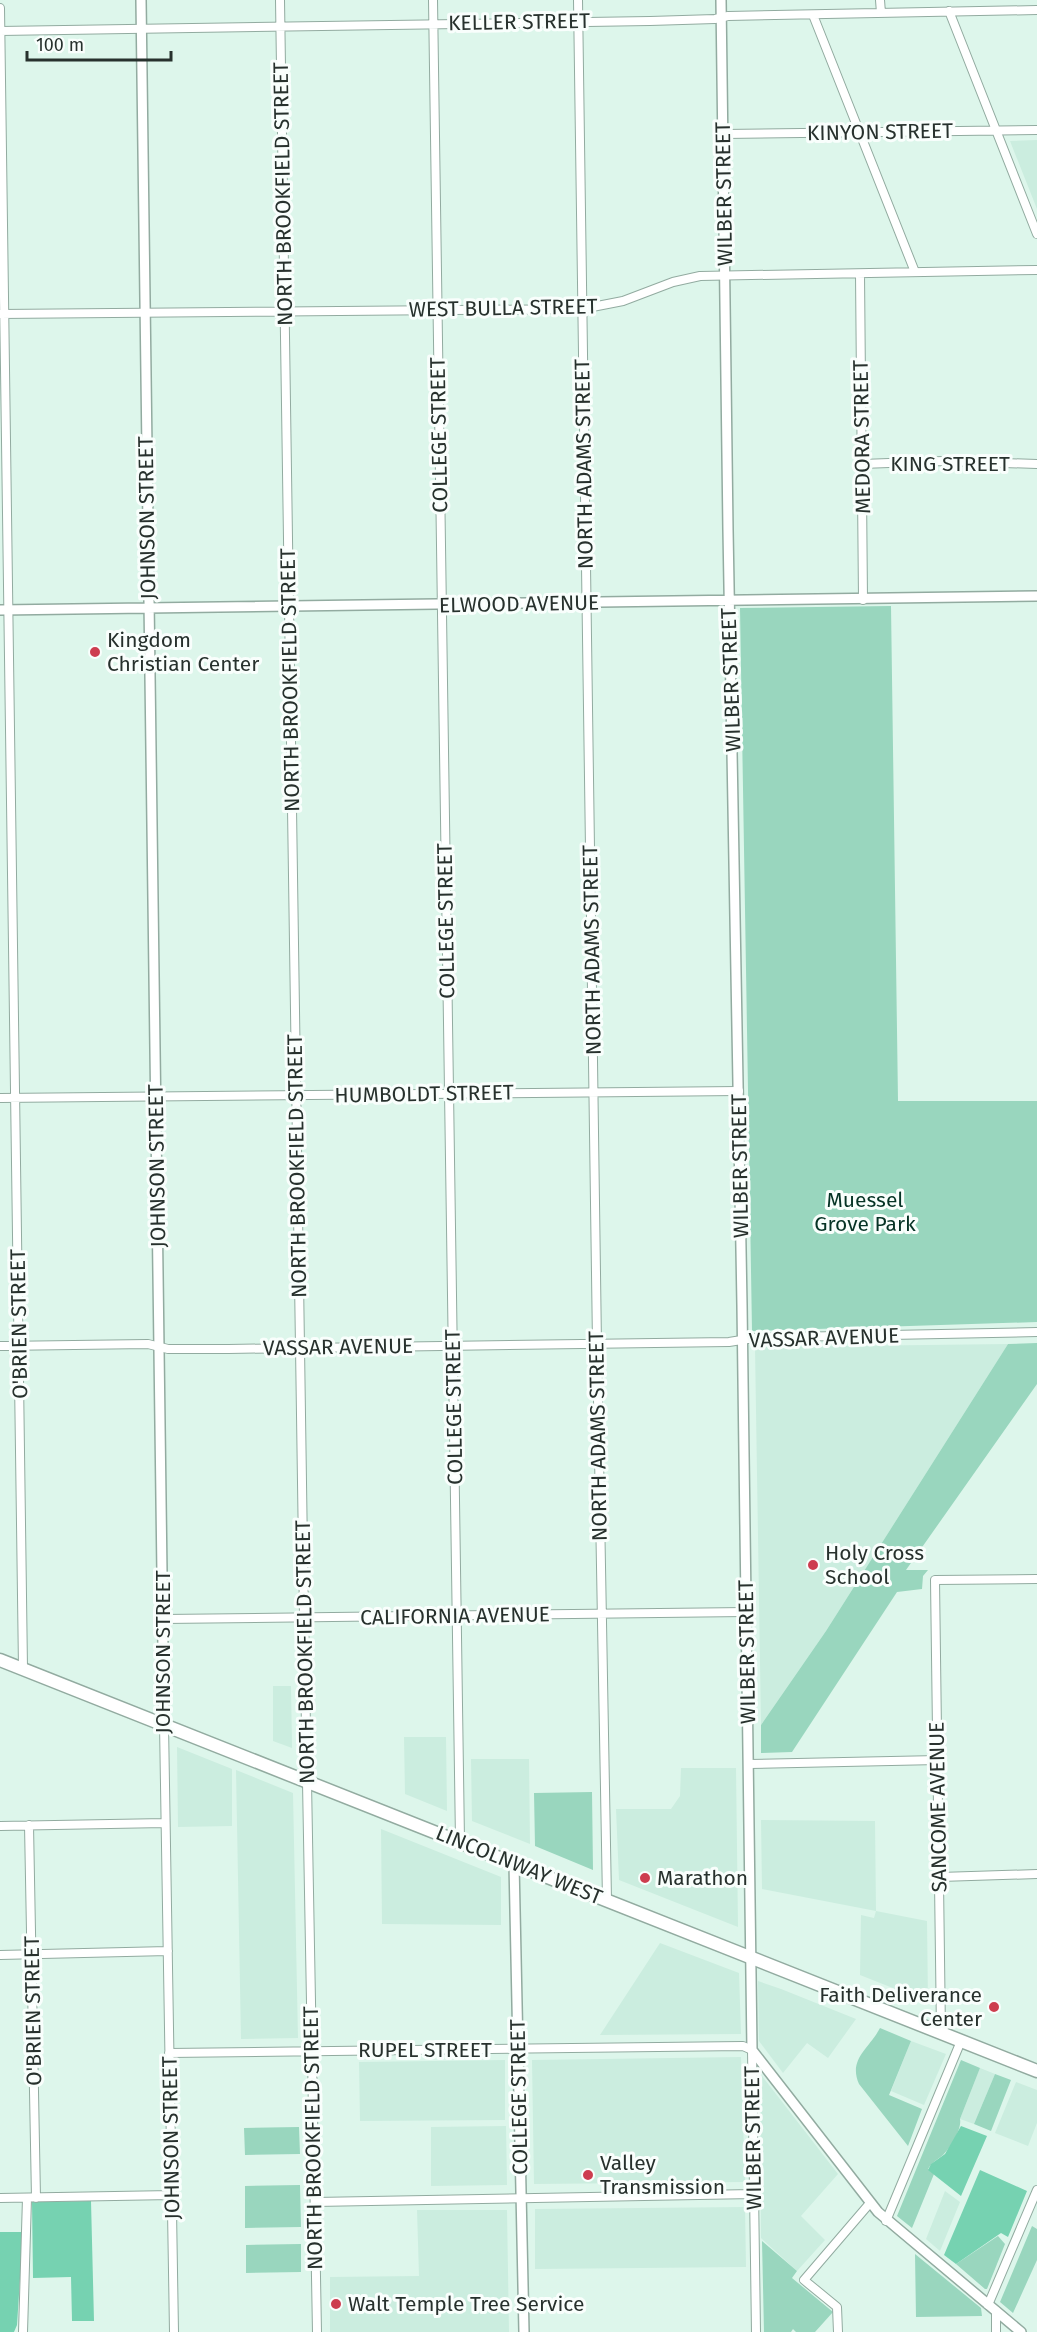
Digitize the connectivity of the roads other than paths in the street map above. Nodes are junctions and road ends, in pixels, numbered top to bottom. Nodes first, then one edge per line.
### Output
1 (141, 0) edge
2 (280, 0) edge
3 (433, 0) edge
4 (578, 0) edge
5 (721, 0) edge
6 (880, 0) edge
7 (0, 8) edge
8 (1037, 10) edge
9 (950, 11) junction
10 (880, 14) junction
11 (813, 15) junction
12 (722, 17) junction
13 (578, 21) junction
14 (434, 23) junction
15 (281, 25) junction
16 (141, 27) junction
17 (0, 31) edge
18 (1037, 130) edge
19 (996, 131) junction
20 (859, 132) junction
21 (724, 134) junction
22 (1037, 234) edge
23 (1037, 270) edge
24 (915, 272) junction
25 (860, 274) junction
26 (725, 275) junction
27 (582, 309) junction
28 (437, 310) junction
29 (285, 312) junction
30 (144, 313) junction
31 (2, 314) edge
32 (862, 464) junction
33 (1037, 464) edge
34 (1037, 596) edge
35 (863, 600) junction
36 (729, 601) junction
37 (585, 603) junction
38 (441, 605) junction
39 (288, 606) junction
40 (148, 608) junction
41 (4, 610) edge
42 (594, 1091) junction
43 (739, 1091) junction
44 (449, 1094) junction
45 (296, 1095) junction
46 (156, 1096) junction
47 (0, 1098) edge
48 (16, 1098) junction
49 (1037, 1332) edge
50 (742, 1340) junction
51 (597, 1344) junction
52 (0, 1346) edge
53 (19, 1346) junction
54 (453, 1346) junction
55 (159, 1347) junction
56 (300, 1348) junction
57 (1037, 1579) edge
58 (746, 1612) junction
59 (601, 1614) junction
60 (458, 1616) junction
61 (304, 1617) junction
62 (163, 1619) junction
63 (0, 1660) edge
64 (23, 1668) junction
65 (164, 1724) junction
66 (938, 1760) junction
67 (749, 1764) junction
68 (307, 1780) junction
69 (165, 1823) junction
70 (29, 1825) junction
71 (0, 1826) edge
72 (460, 1841) junction
73 (514, 1863) junction
74 (1037, 1874) edge
75 (940, 1877) junction
76 (607, 1900) junction
77 (168, 1951) junction
78 (32, 1954) junction
79 (0, 1955) edge
80 (750, 1957) junction
81 (941, 2033) junction
82 (961, 2041) junction
83 (518, 2050) junction
84 (752, 2050) junction
85 (312, 2052) junction
86 (170, 2053) junction
87 (1037, 2071) edge
88 (1037, 2190) edge
89 (753, 2194) junction
90 (172, 2195) junction
91 (0, 2198) edge
92 (27, 2198) junction
93 (36, 2198) junction
94 (521, 2198) junction
95 (315, 2202) junction
96 (870, 2203) junction
97 (886, 2221) junction
98 (992, 2308) junction
99 (23, 2332) edge
100 (174, 2332) edge
101 (317, 2332) edge
102 (524, 2332) edge
103 (756, 2332) edge
104 (838, 2332) edge
105 (996, 2332) edge
106 (1021, 2332) edge

1 - 16 street, JOHNSON STREET
2 - 15 street, NORTH BROOKFIELD STREET
3 - 14 street, COLLEGE STREET
4 - 13 street, NORTH ADAMS STREET
5 - 12 street, WILBER STREET
6 - 10 street
7 - 17 street, O'BRIEN STREET
8 - 9 street, KELLER STREET
9 - 10 street, KELLER STREET
9 - 19 street
10 - 11 street, KELLER STREET
11 - 12 street, KELLER STREET
11 - 20 street
12 - 13 street, KELLER STREET
12 - 21 street, WILBER STREET
13 - 14 street, KELLER STREET
13 - 27 street, NORTH ADAMS STREET
14 - 15 street, KELLER STREET
14 - 28 street, COLLEGE STREET
15 - 16 street, KELLER STREET
15 - 29 street, NORTH BROOKFIELD STREET
16 - 17 street, KELLER STREET
16 - 30 street, JOHNSON STREET
17 - 31 street, O'BRIEN STREET
18 - 19 street, KINYON STREET
19 - 20 street, KINYON STREET
19 - 22 street
20 - 21 street, KINYON STREET
20 - 24 street
21 - 26 street, WILBER STREET
23 - 24 street, WEST BULLA STREET
24 - 25 street, WEST BULLA STREET
25 - 26 street, WEST BULLA STREET
25 - 32 street, MEDORA STREET
26 - 27 street, WEST BULLA STREET
26 - 36 street, WILBER STREET
27 - 28 street, WEST BULLA STREET
27 - 37 street, NORTH ADAMS STREET
28 - 29 street, WEST BULLA STREET
28 - 38 street, COLLEGE STREET
29 - 30 street, WEST BULLA STREET
29 - 39 street, NORTH BROOKFIELD STREET
30 - 31 street, WEST BULLA STREET
30 - 40 street, JOHNSON STREET
31 - 41 street, O'BRIEN STREET
32 - 33 street, KING STREET
32 - 35 street, MEDORA STREET
34 - 35 street, ELWOOD AVENUE
35 - 36 street, ELWOOD AVENUE
36 - 37 street, ELWOOD AVENUE
36 - 43 street, WILBER STREET
37 - 38 street, ELWOOD AVENUE
37 - 42 street, NORTH ADAMS STREET
38 - 39 street, ELWOOD AVENUE
38 - 44 street, COLLEGE STREET
39 - 40 street, ELWOOD AVENUE
39 - 45 street, NORTH BROOKFIELD STREET
40 - 41 street, ELWOOD AVENUE
40 - 46 street, JOHNSON STREET
41 - 48 street, O'BRIEN STREET
42 - 43 street, HUMBOLDT STREET
42 - 44 street, HUMBOLDT STREET
42 - 51 street, NORTH ADAMS STREET
43 - 50 street, WILBER STREET
44 - 45 street, HUMBOLDT STREET
44 - 54 street, COLLEGE STREET
45 - 46 street, HUMBOLDT STREET
45 - 56 street, NORTH BROOKFIELD STREET
46 - 48 street, HUMBOLDT STREET
46 - 55 street, JOHNSON STREET
47 - 48 street, HUMBOLDT STREET
48 - 53 street, O'BRIEN STREET
49 - 50 street, VASSAR AVENUE
50 - 51 street, VASSAR AVENUE
50 - 58 street, WILBER STREET
51 - 54 street, VASSAR AVENUE
51 - 59 street, NORTH ADAMS STREET
52 - 53 street, VASSAR AVENUE
53 - 55 street, VASSAR AVENUE
53 - 64 street, O'BRIEN STREET
54 - 56 street, VASSAR AVENUE
54 - 60 street, COLLEGE STREET
55 - 56 street, VASSAR AVENUE
55 - 62 street, JOHNSON STREET
56 - 61 street, NORTH BROOKFIELD STREET
57 - 66 street, SANCOME AVENUE
58 - 59 street, CALIFORNIA AVENUE
58 - 67 street, WILBER STREET
59 - 60 street, CALIFORNIA AVENUE
59 - 76 street, NORTH ADAMS STREET
60 - 61 street, CALIFORNIA AVENUE
60 - 72 street, COLLEGE STREET
61 - 62 street, CALIFORNIA AVENUE
61 - 68 street, NORTH BROOKFIELD STREET
62 - 65 street, JOHNSON STREET
63 - 64 main road, LINCOLNWAY WEST
64 - 65 main road, LINCOLNWAY WEST
65 - 68 main road, LINCOLNWAY WEST
65 - 69 street, JOHNSON STREET
66 - 67 street
66 - 75 street, SANCOME AVENUE
67 - 80 street, WILBER STREET
68 - 72 main road, LINCOLNWAY WEST
68 - 85 street, NORTH BROOKFIELD STREET
69 - 70 street
69 - 77 street, JOHNSON STREET
70 - 71 street
70 - 78 street, O'BRIEN STREET
72 - 73 main road, LINCOLNWAY WEST
73 - 76 main road, LINCOLNWAY WEST
73 - 83 street, COLLEGE STREET
74 - 75 street
75 - 81 street, SANCOME AVENUE
76 - 80 main road, LINCOLNWAY WEST
77 - 78 street
77 - 86 street, JOHNSON STREET
78 - 79 street
78 - 93 street, O'BRIEN STREET
80 - 81 main road, LINCOLNWAY WEST
80 - 84 street, WILBER STREET
81 - 82 main road, LINCOLNWAY WEST
82 - 87 main road, LINCOLNWAY WEST
82 - 97 street
83 - 84 street, RUPEL STREET
83 - 85 street, RUPEL STREET
83 - 94 street, COLLEGE STREET
84 - 89 street, WILBER STREET
84 - 96 street
85 - 86 street, RUPEL STREET
85 - 95 street, NORTH BROOKFIELD STREET
86 - 90 street, JOHNSON STREET
88 - 98 street
89 - 94 street
89 - 103 street, WILBER STREET
90 - 93 street
90 - 100 street, JOHNSON STREET
91 - 92 street
92 - 93 street
92 - 99 street
94 - 95 street
94 - 102 street, COLLEGE STREET
95 - 101 street, NORTH BROOKFIELD STREET
96 - 97 street
96 - 104 street
97 - 98 street
98 - 105 street
98 - 106 street

